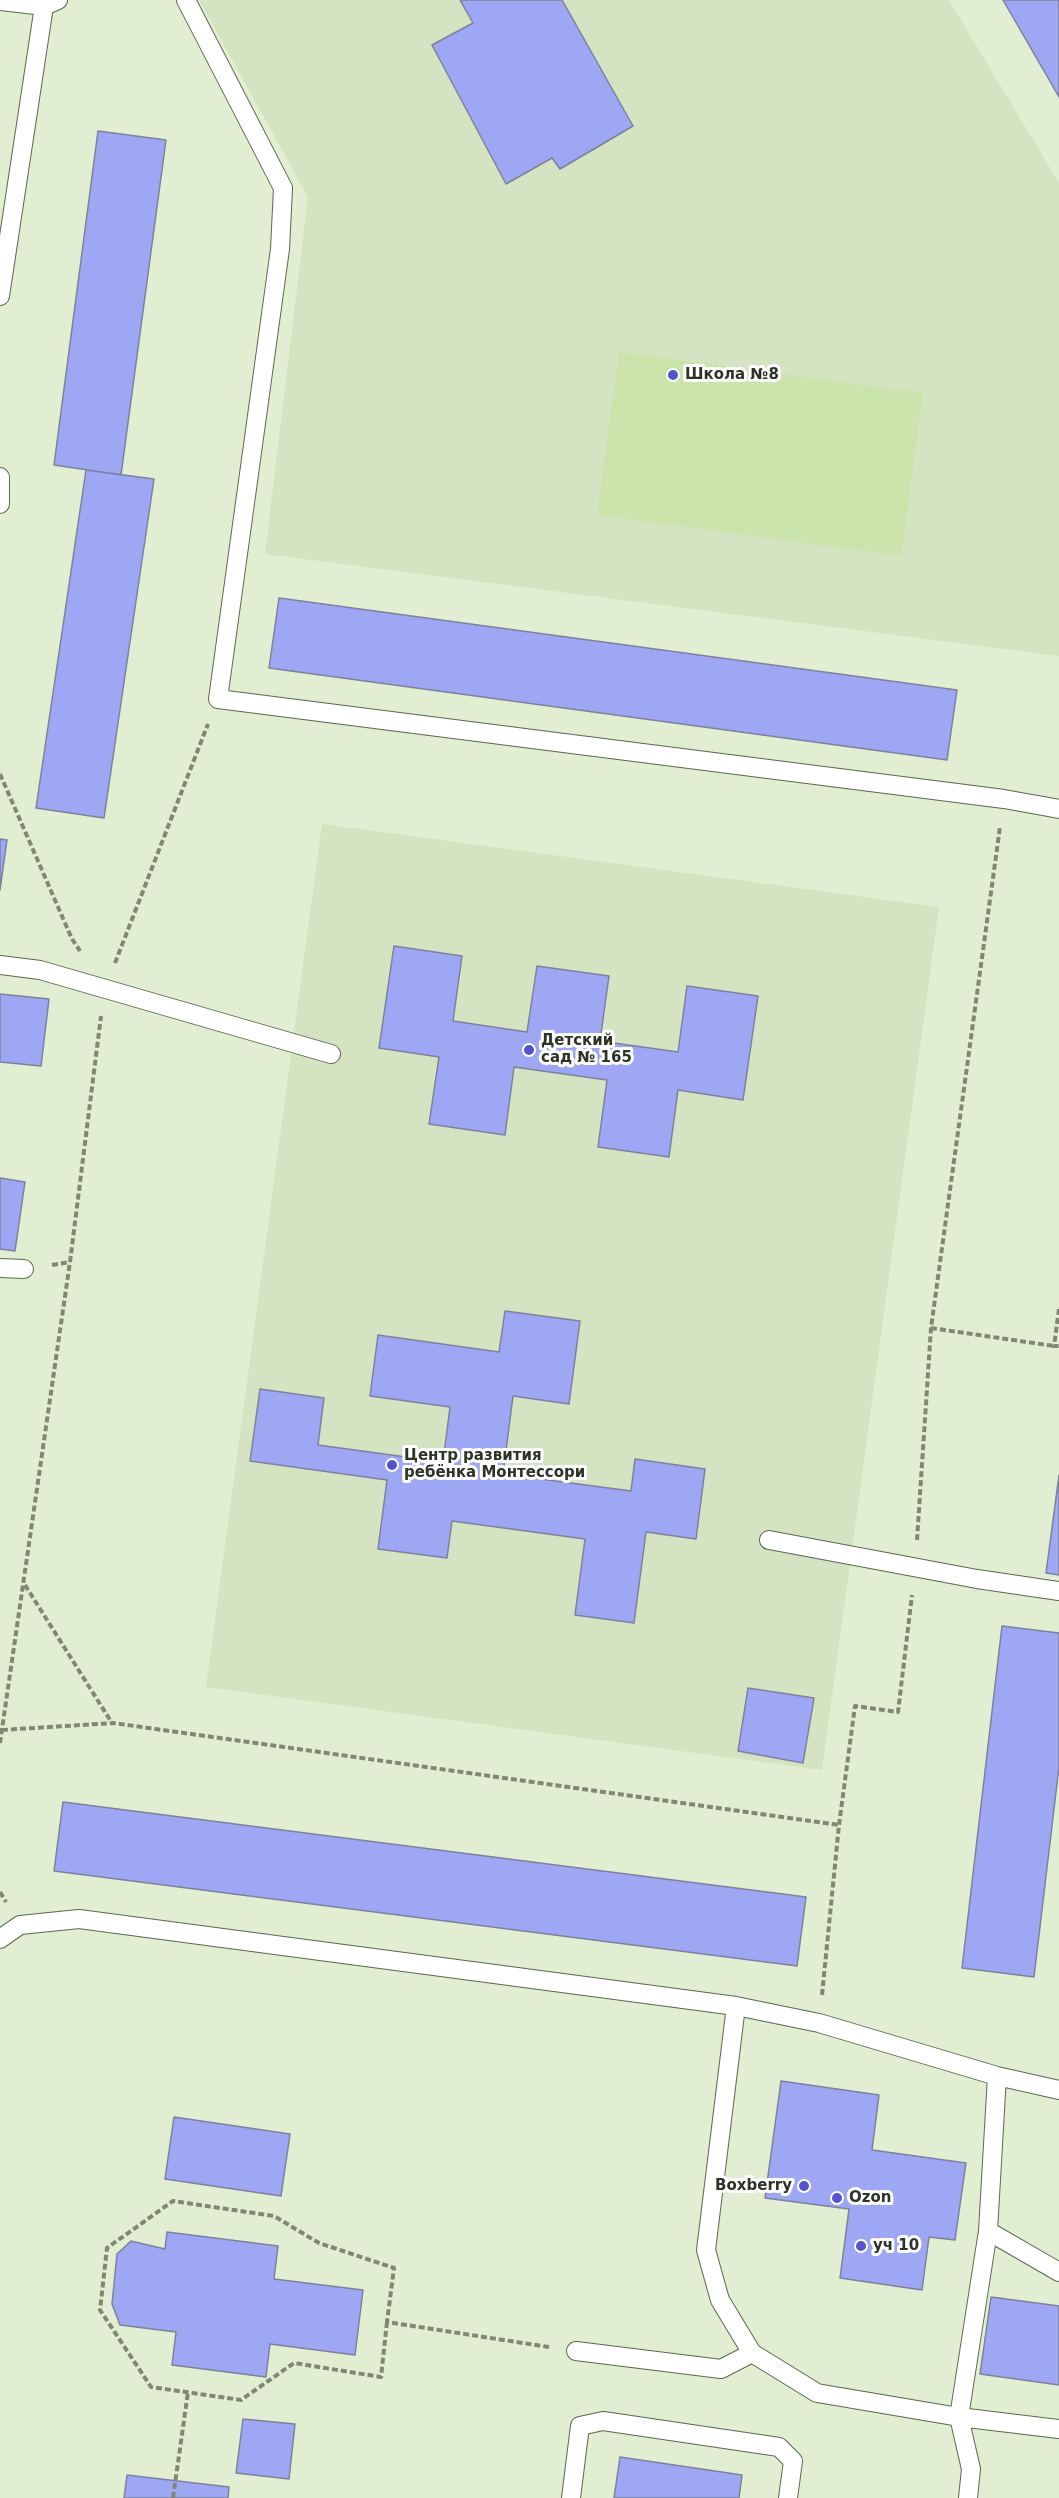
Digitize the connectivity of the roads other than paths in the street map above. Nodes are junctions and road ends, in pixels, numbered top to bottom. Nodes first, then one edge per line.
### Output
1 (186, 0) edge
2 (0, 1) edge
3 (51, 3) edge
4 (0, 297) edge
5 (0, 477) edge
6 (0, 504) edge
7 (1059, 809) edge
8 (0, 965) edge
9 (331, 1054) dead end
10 (0, 1268) edge
11 (24, 1269) dead end
12 (769, 1540) dead end
13 (1059, 1592) edge
14 (0, 1939) edge
15 (736, 2006) junction
16 (997, 2076) junction
17 (1058, 2084) edge
18 (988, 2231) junction
19 (1059, 2272) edge
20 (576, 2351) road end
21 (752, 2353) junction
22 (959, 2417) junction
23 (1059, 2429) edge
24 (571, 2498) edge
25 (788, 2498) edge
26 (968, 2498) edge

1 - 7 lane
2 - 3 lane
3 - 4 lane
5 - 6 lane
8 - 9 lane
10 - 11 lane
12 - 13 lane
14 - 15 lane
15 - 16 lane
15 - 21 lane
16 - 17 lane
16 - 18 lane
18 - 19 lane
18 - 22 lane
20 - 21 lane
21 - 22 lane
22 - 23 lane
22 - 26 lane
24 - 25 lane

